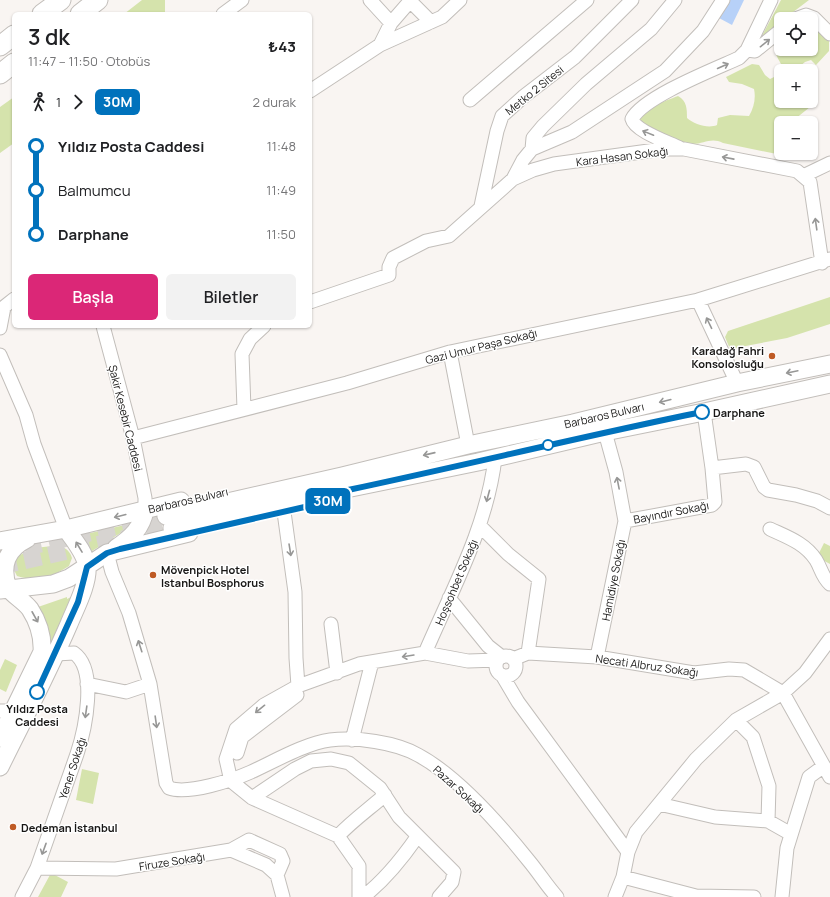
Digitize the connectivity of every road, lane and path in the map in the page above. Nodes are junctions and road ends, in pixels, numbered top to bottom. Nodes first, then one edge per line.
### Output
1 (61, 0) edge
2 (98, 0) edge
3 (242, 0) edge
4 (370, 0) edge
5 (460, 0) edge
6 (586, 0) edge
7 (632, 0) edge
8 (675, 0) edge
9 (723, 0) edge
10 (771, 0) edge
11 (411, 1) edge
12 (45, 12) edge
13 (83, 12) edge
14 (226, 12) edge
15 (436, 20) junction
16 (818, 22) edge
17 (390, 24) junction
18 (830, 34) edge
19 (774, 36) edge
20 (12, 37) edge
21 (380, 45) junction
22 (0, 46) edge
23 (747, 50) junction
24 (12, 65) edge
25 (0, 74) edge
26 (312, 90) edge
27 (470, 100) dead end
28 (532, 149) junction
29 (684, 149) junction
30 (830, 163) edge
31 (803, 176) junction
32 (512, 179) junction
33 (481, 206) junction
34 (826, 261) edge
35 (698, 300) junction
36 (312, 301) edge
37 (6, 305) edge
38 (0, 328) edge
39 (104, 328) edge
40 (262, 328) edge
41 (446, 354) junction
42 (0, 355) edge
43 (830, 364) edge
44 (737, 383) junction
45 (829, 388) edge
46 (244, 410) junction
47 (704, 412) junction
48 (553, 427) junction
49 (605, 432) junction
50 (133, 438) junction
51 (464, 446) junction
52 (495, 458) junction
53 (377, 466) junction
54 (712, 468) junction
55 (348, 490) junction
56 (830, 508) edge
57 (145, 510) junction
58 (284, 512) junction
59 (625, 521) junction
60 (480, 526) junction
61 (66, 529) junction
62 (770, 529) dead end
63 (36, 535) junction
64 (0, 541) edge
65 (107, 553) junction
66 (87, 567) junction
67 (830, 584) edge
68 (4, 589) edge
69 (449, 598) junction
70 (331, 624) dead end
71 (830, 639) edge
72 (425, 653) junction
73 (528, 653) junction
74 (56, 654) junction
75 (597, 657) junction
76 (372, 662) junction
77 (504, 666) junction
78 (337, 673) junction
79 (87, 684) junction
80 (150, 684) junction
81 (298, 686) junction
82 (783, 693) junction
83 (6, 711) edge
84 (736, 720) junction
85 (4, 740) edge
86 (352, 740) junction
87 (0, 767) edge
88 (827, 771) edge
89 (231, 781) junction
90 (385, 795) junction
91 (252, 798) junction
92 (660, 804) junction
93 (768, 822) junction
94 (612, 829) junction
95 (636, 832) junction
96 (791, 834) junction
97 (338, 836) junction
98 (417, 837) junction
99 (231, 850) junction
100 (628, 852) junction
101 (37, 868) junction
102 (277, 875) junction
103 (623, 877) junction
104 (548, 892) edge
105 (22, 897) edge
106 (283, 897) edge
107 (359, 897) edge
108 (363, 897) edge
109 (439, 897) edge
110 (557, 897) edge
111 (615, 897) edge
112 (754, 897) edge
113 (782, 897) edge

1 - 12 highway
2 - 13 highway
3 - 14 street
4 - 17 street
5 - 15 street
6 - 27 street
7 - 33 street, Metko 2 Sitesi
8 - 28 street
9 - 28 street
10 - 23 street
11 - 15 street
11 - 17 street
15 - 21 street
16 - 18 street
17 - 21 street
23 -> 19 street
20 - 22 highway
21 - 26 street
29 -> 23 street
24 - 25 highway
28 - 32 street
31 -> 29 street, Kara Hasan Sokağı
29 - 32 street, Kara Hasan Sokağı
30 - 31 street
34 -> 31 street
32 - 33 street
33 - 36 street
34 - 35 street, Gazi Umur Paşa Sokağı
35 - 41 street, Gazi Umur Paşa Sokağı
44 -> 35 street
37 - 38 street
39 - 50 street, Şakir Kesebir Caddesi
40 - 46 street
41 - 46 street, Gazi Umur Paşa Sokağı
41 - 51 street
42 - 61 street
43 -> 44 main road, Barbaros Bulvarı
44 -> 48 main road, Barbaros Bulvarı
45 - 47 main road, Barbaros Bulvarı
46 - 50 street, Gazi Umur Paşa Sokağı
47 - 49 main road, Barbaros Bulvarı
47 - 54 street
48 - 51 main road, Barbaros Bulvarı
48 - 52 main road
49 - 52 main road, Barbaros Bulvarı
59 -> 49 street, Hamidiye Sokağı
50 - 57 street, Şakir Kesebir Caddesi
51 -> 53 main road, Barbaros Bulvarı
52 - 55 main road, Barbaros Bulvarı
52 -> 60 street, Hoşsohbet Sokağı
53 - 55 main road, Barbaros Bulvarı
53 - 57 main road, Barbaros Bulvarı
54 - 56 street
54 - 59 street, Bayındır Sokağı
55 - 58 main road, Barbaros Bulvarı
57 -> 61 main road, Barbaros Bulvarı
57 - 65 main road
58 - 65 main road, Barbaros Bulvarı
58 -> 81 street
59 - 75 street, Hamidiye Sokağı
60 - 69 street, Hoşsohbet Sokağı
60 - 73 street
61 - 63 main road, Barbaros Bulvarı
66 -> 61 main road
62 - 67 street
63 - 64 main road, Barbaros Bulvarı
63 - 68 main road
65 - 66 main road, Barbaros Bulvarı
80 -> 65 street
66 - 68 main road, Barbaros Bulvarı
66 - 74 main road
68 -> 83 main road
69 - 72 street, Hoşsohbet Sokağı
69 - 77 street
70 - 78 street
71 - 82 street
72 -> 76 street
72 - 77 street
73 - 75 street, Necati Albruz Sokağı
73 - 77 street
74 - 79 street, Yener Sokağı
74 - 85 main road
75 - 82 street, Necati Albruz Sokağı
76 - 78 street
76 - 86 street
76 - 89 street
77 - 94 street
78 - 81 street
79 - 80 street
79 -> 101 street, Yener Sokağı
80 -> 89 street, Pazar Sokağı
81 -> 89 street
82 - 84 street
82 - 88 street
83 - 85 main road
84 - 92 street
84 - 93 street
85 - 87 main road
86 - 89 street, Pazar Sokağı
86 - 104 street, Pazar Sokağı
88 - 96 street
89 - 91 street
90 - 91 street
90 - 97 street
90 - 98 street
91 - 97 street
92 - 93 street
92 - 95 street
93 - 96 street
94 - 95 street
94 - 100 street
95 - 100 street
96 - 113 street
97 - 107 street
98 - 108 street
98 - 109 street
99 - 101 street, Firuze Sokağı
99 - 102 street
99 - 102 street
100 - 103 street
101 - 105 street, Yener Sokağı
102 - 106 street
103 - 111 street
103 - 112 street
104 - 110 street, Pazar Sokağı

